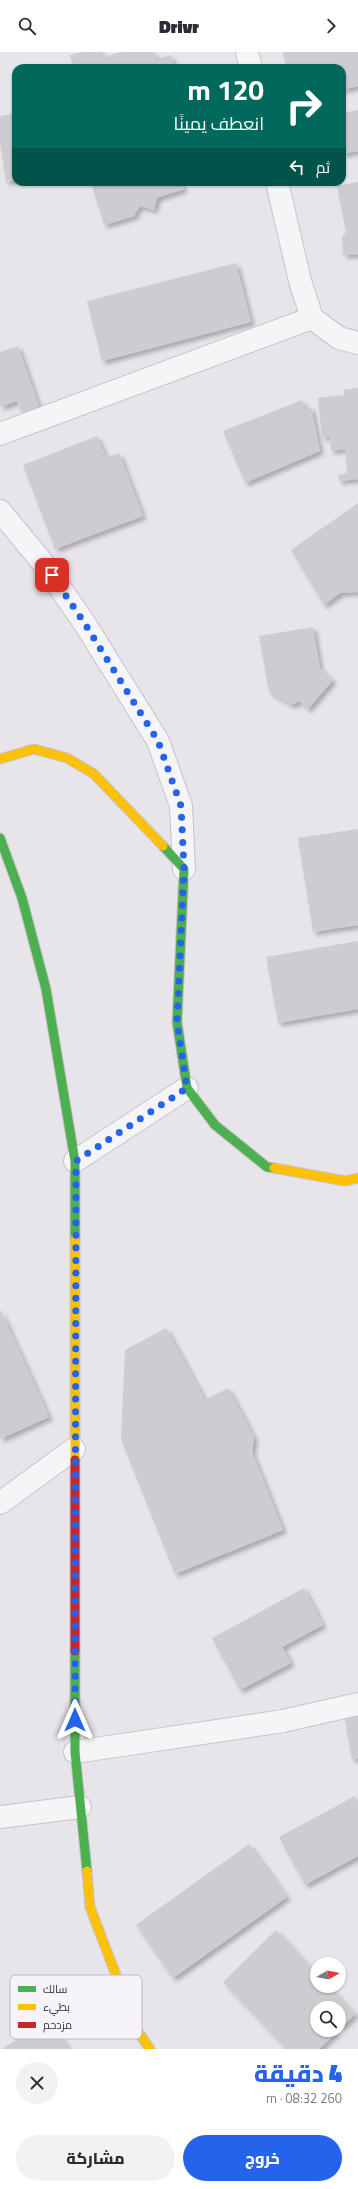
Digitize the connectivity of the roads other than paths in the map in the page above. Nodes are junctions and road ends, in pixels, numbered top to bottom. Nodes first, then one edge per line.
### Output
1 (247, 52) edge
2 (250, 64) edge
3 (278, 186) edge
4 (312, 318) junction
5 (358, 343) edge
6 (0, 434) edge
7 (0, 511) edge
8 (0, 759) edge
9 (0, 838) edge
10 (184, 869) junction
11 (187, 1088) junction
12 (76, 1161) junction
13 (358, 1178) edge
14 (74, 1449) junction
15 (0, 1503) edge
16 (358, 1704) edge
17 (75, 1752) junction
18 (80, 1807) junction
19 (0, 1817) edge
20 (116, 1975) edge
21 (142, 2037) edge
22 (150, 2049) edge

1 - 2 street
3 - 4 street
4 - 5 street
4 - 6 street
7 - 10 street
8 - 10 street
9 - 12 street
10 - 11 street
11 - 12 street
11 - 13 street
12 - 14 street
14 - 15 street
14 - 17 street
16 - 17 street
17 - 18 street
18 - 19 street
18 - 20 street
21 - 22 street

